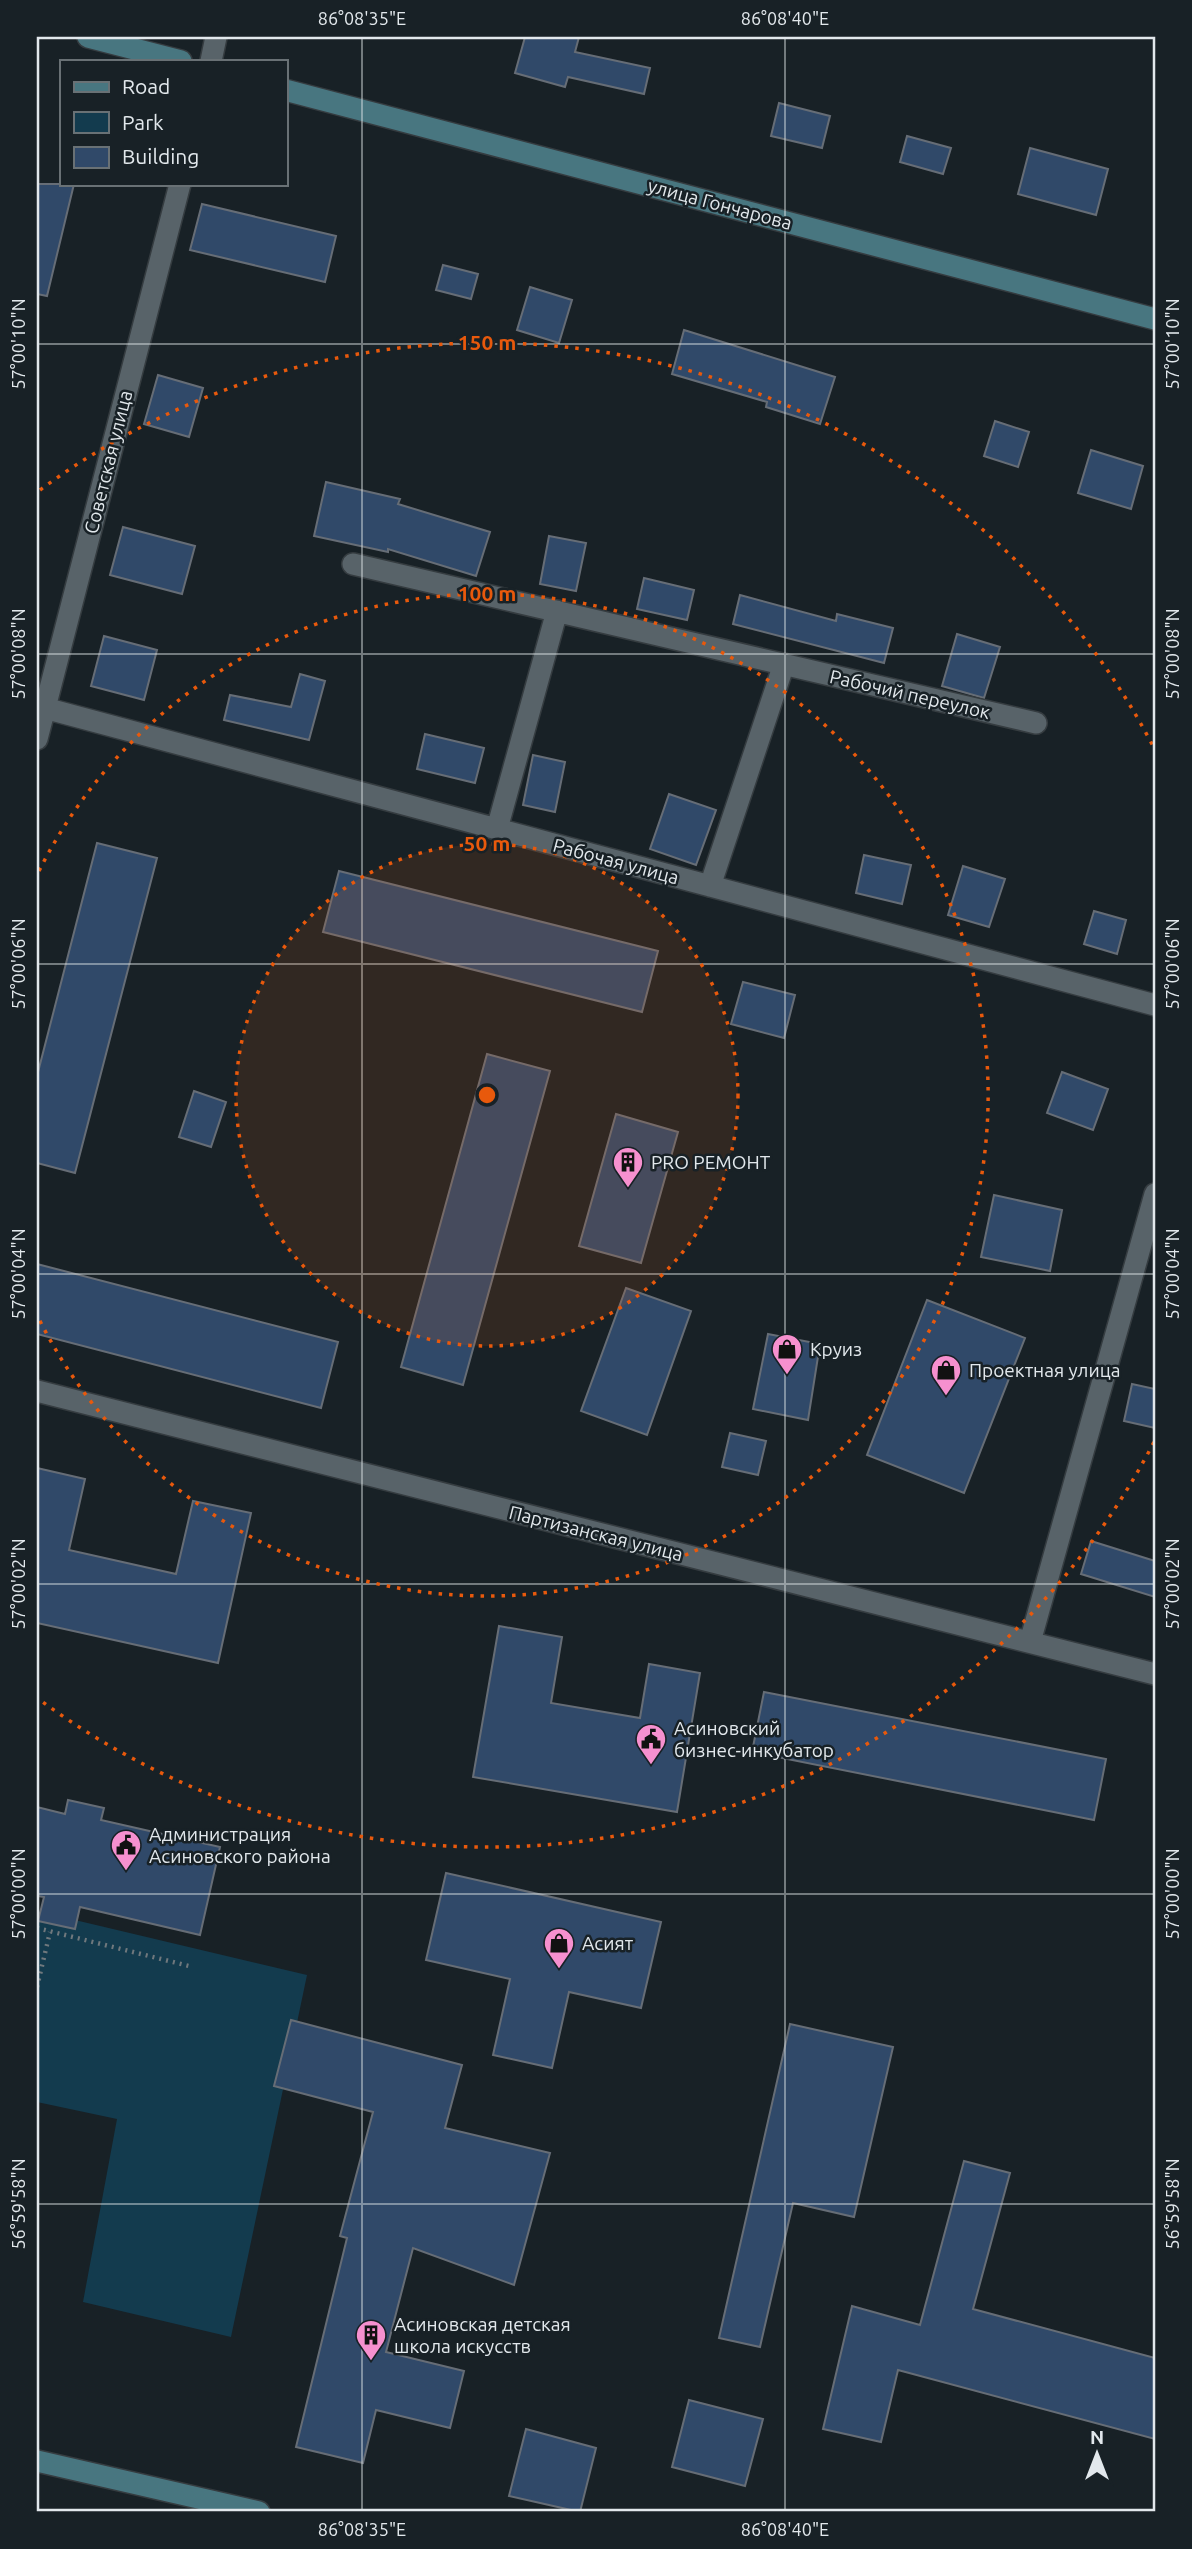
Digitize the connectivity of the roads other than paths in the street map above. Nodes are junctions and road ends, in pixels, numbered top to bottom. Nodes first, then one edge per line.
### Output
1 (88, 37) edge
2 (216, 37) edge
3 (177, 60) edge
4 (211, 60) edge
5 (287, 91) edge
6 (179, 186) edge
7 (1155, 319) edge
8 (353, 564) dead end
9 (557, 611) junction
10 (784, 664) junction
11 (41, 707) edge
12 (1036, 723) dead end
13 (37, 739) edge
14 (497, 829) junction
15 (710, 886) junction
16 (1155, 1005) edge
17 (1155, 1194) edge
18 (37, 1391) edge
19 (1030, 1642) junction
20 (1155, 1674) edge
21 (37, 2460) edge
22 (259, 2512) edge

1 - 3 street
2 - 4 street
5 - 7 street, улица Гончарова
6 - 11 street, Советская улица
8 - 9 street, Рабочий переулок
9 - 10 street, Рабочий переулок
9 - 14 street
10 - 12 street, Рабочий переулок
10 - 15 street
11 - 13 street, Советская улица
11 - 14 street, Рабочая улица
14 - 15 street, Рабочая улица
15 - 16 street, Рабочая улица
17 - 19 street
18 - 19 street, Партизанская улица
19 - 20 street, Партизанская улица
21 - 22 street

